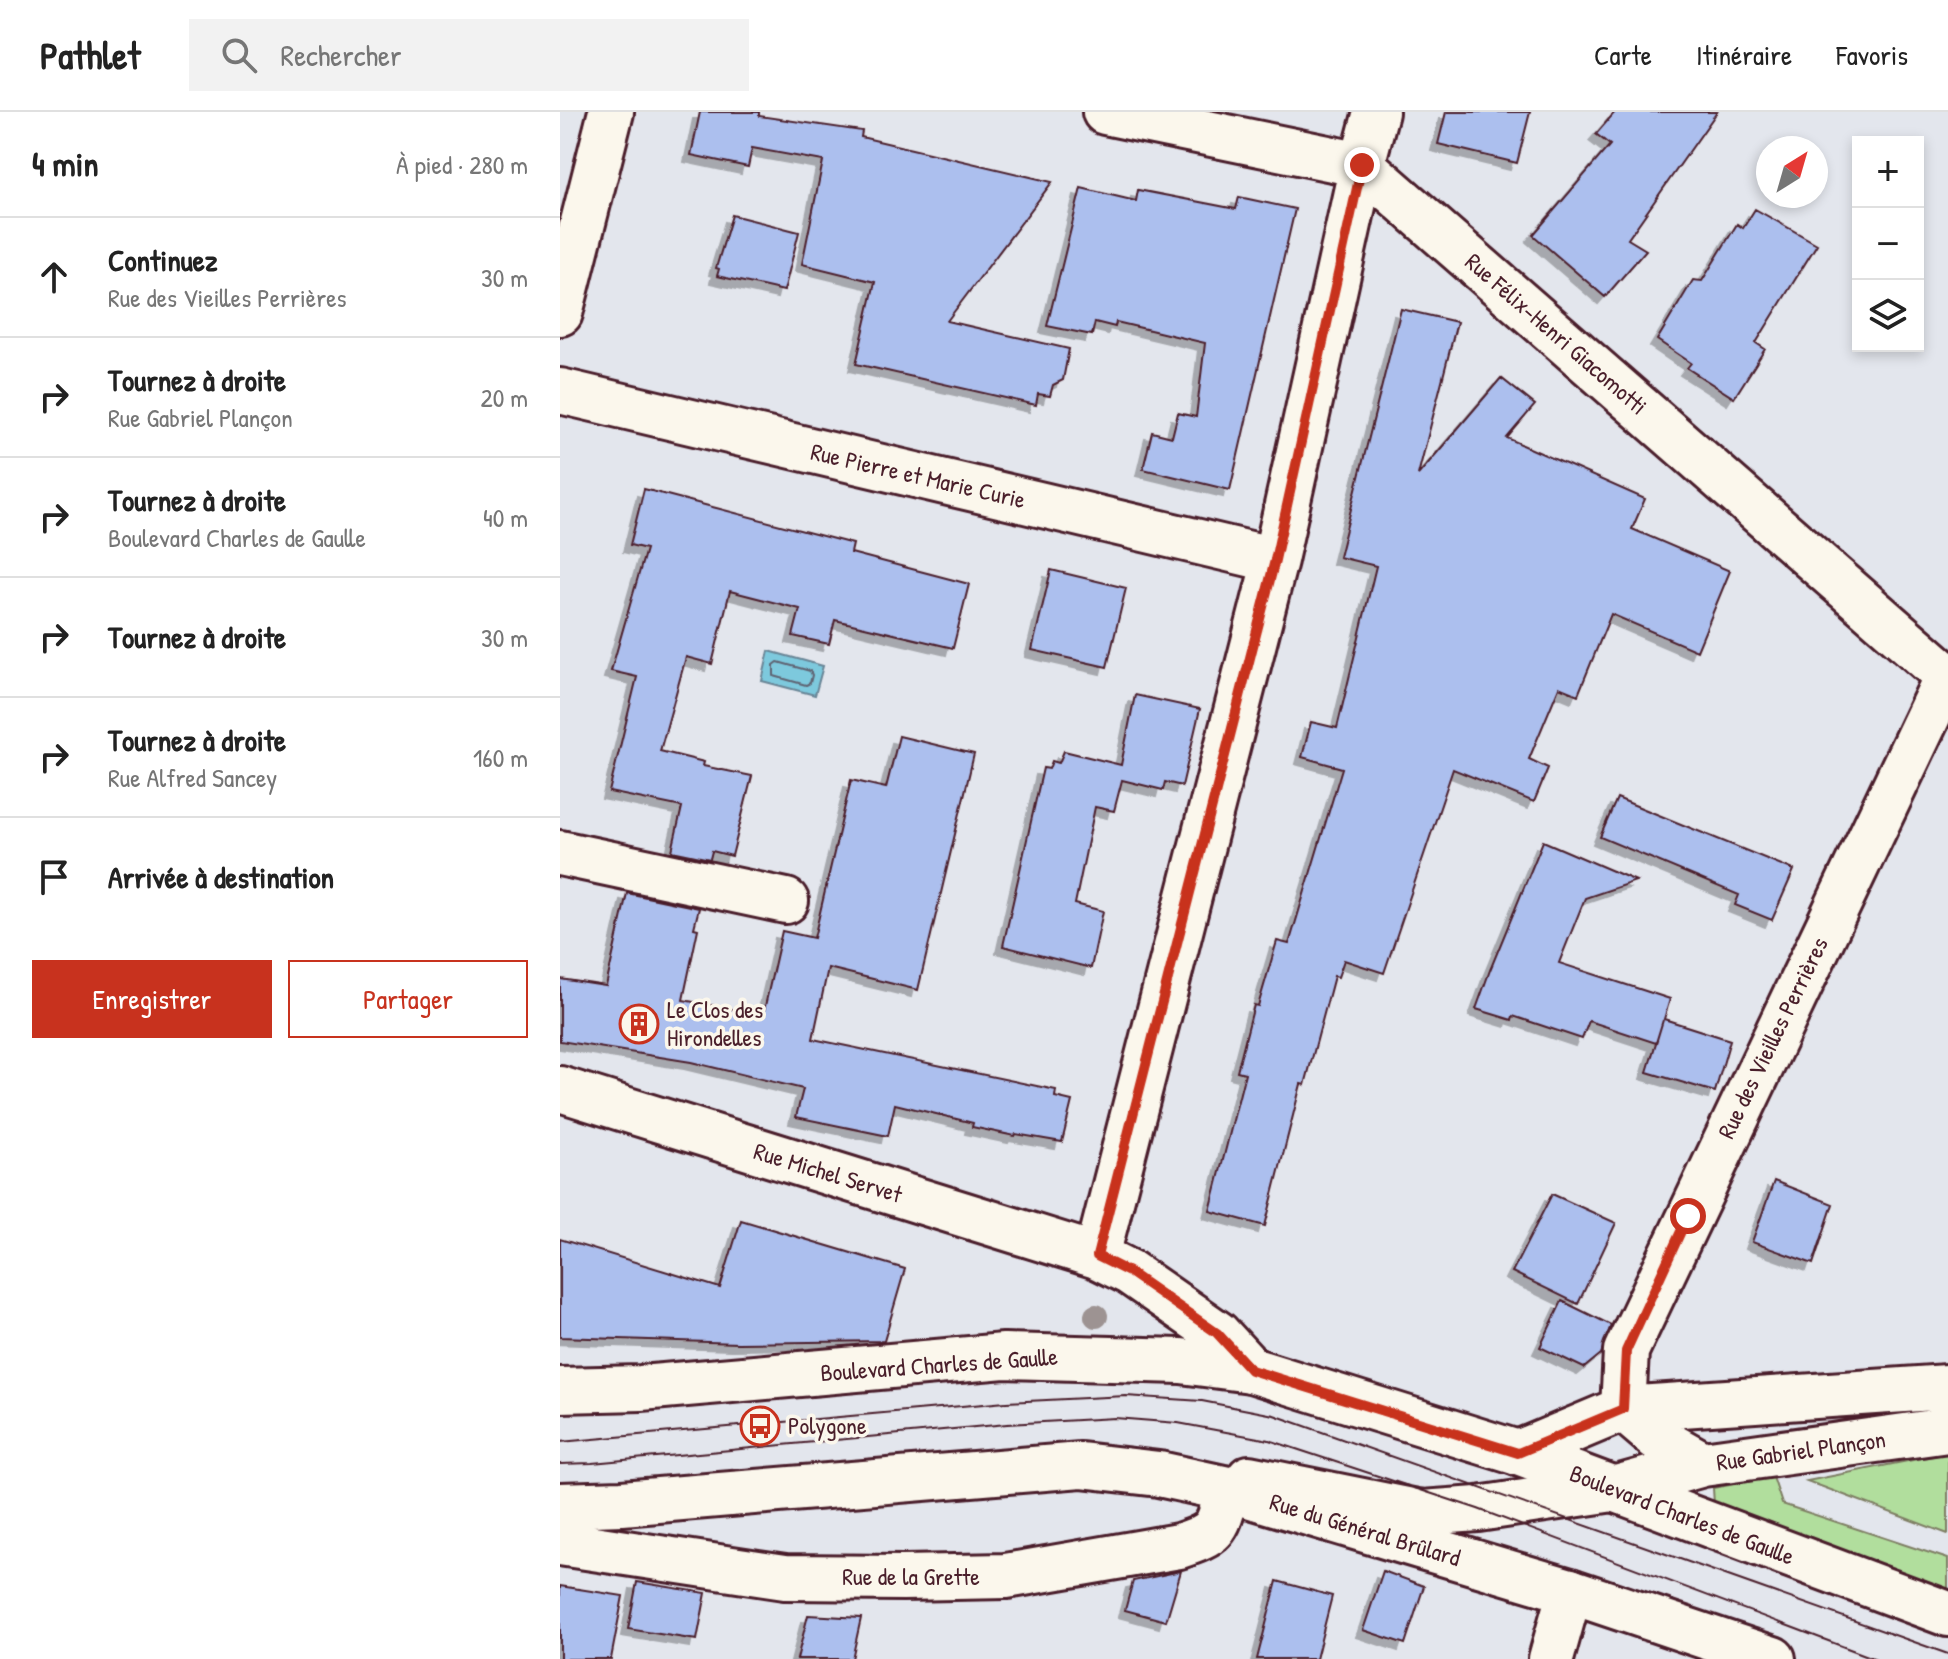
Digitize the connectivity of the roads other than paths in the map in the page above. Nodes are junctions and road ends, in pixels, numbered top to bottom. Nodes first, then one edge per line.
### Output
1 (611, 112) edge
2 (1105, 112) edge
3 (1376, 112) edge
4 (1362, 165) junction
5 (560, 313) edge
6 (560, 391) edge
7 (1275, 560) junction
8 (1947, 675) edge
9 (560, 853) edge
10 (786, 901) dead end
11 (560, 1089) edge
12 (1097, 1256) junction
13 (1251, 1370) junction
14 (1948, 1387) edge
15 (560, 1390) edge
16 (1623, 1409) junction
17 (1948, 1430) edge
18 (1518, 1453) junction
19 (1703, 1464) junction
20 (1159, 1474) junction
21 (1613, 1489) junction
22 (1224, 1503) junction
23 (560, 1505) edge
24 (560, 1543) edge
25 (1570, 1591) junction
26 (1948, 1614) edge
27 (1551, 1659) edge
28 (1773, 1659) edge

1 - 5 street
2 - 4 street, Rue Félix-Henri Giacomotti
3 - 4 street
4 - 7 street
4 - 8 street, Rue Félix-Henri Giacomotti
6 - 7 street, Rue Pierre et Marie Curie
7 - 12 street
8 - 16 street, Rue des Vieilles Perrières
9 - 10 street
11 - 12 street, Rue Michel Servet
12 - 13 street, Rue Michel Servet
13 - 15 street, Boulevard Charles de Gaulle
13 - 18 street, Boulevard Charles de Gaulle
14 - 16 street, Rue Gabriel Plançon
16 - 18 street, Rue Gabriel Plançon
16 - 19 street, Rue Gabriel Plançon
17 - 19 street, Rue Gabriel Plançon
18 - 21 street, Boulevard Charles de Gaulle
19 - 21 street
20 - 21 street
20 - 22 street, Rue du Général Brûlard
20 - 23 street
21 - 26 street, Boulevard Charles de Gaulle
22 - 24 street, Rue de la Grette
22 - 25 street, Rue du Général Brûlard
25 - 27 street
25 - 28 street

